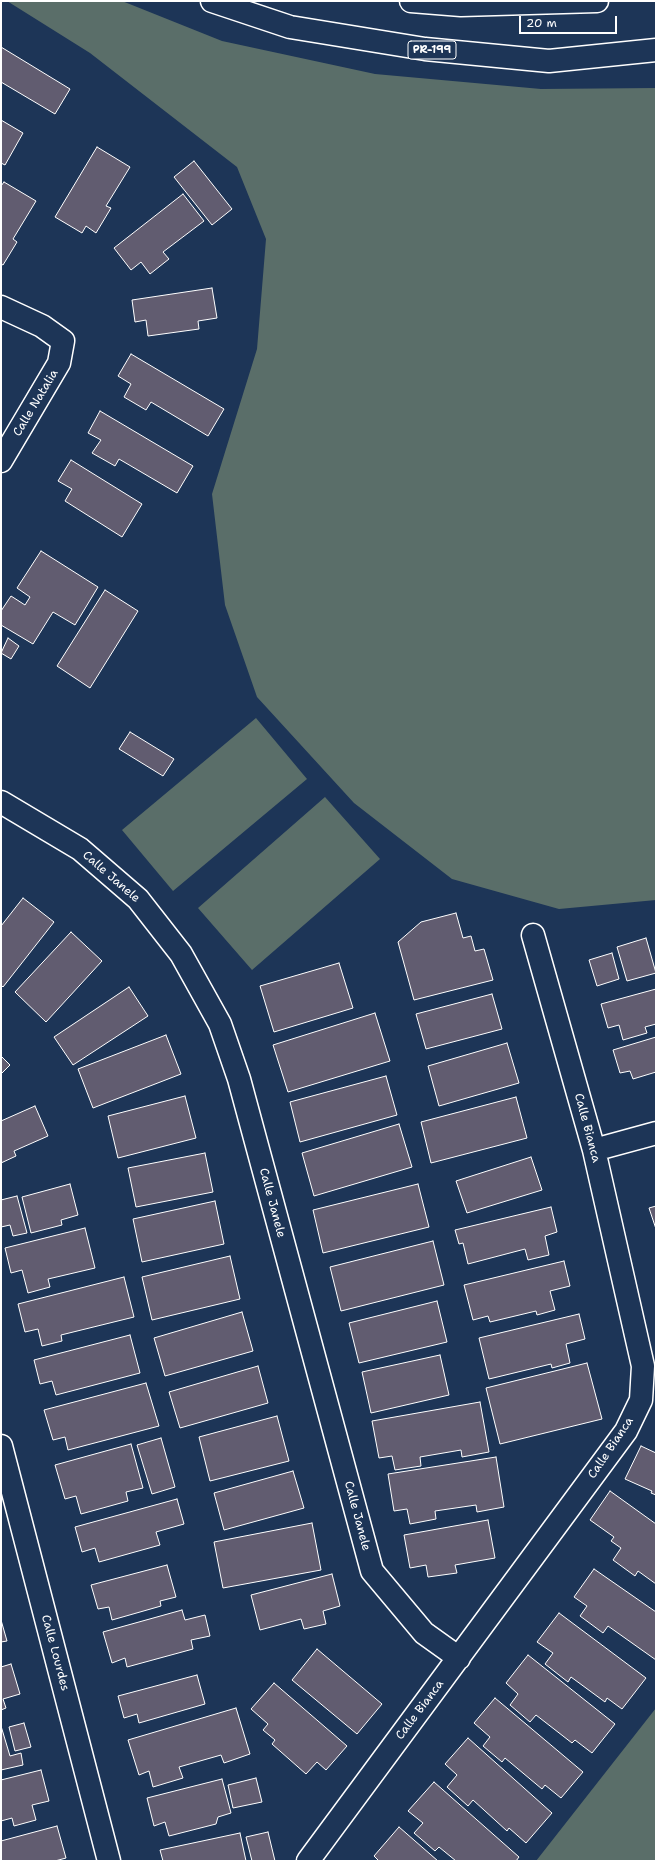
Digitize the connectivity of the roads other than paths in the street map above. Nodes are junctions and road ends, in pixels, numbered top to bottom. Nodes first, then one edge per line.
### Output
1 (212, 1) edge
2 (411, 1) edge
3 (597, 1) edge
4 (656, 50) edge
5 (1, 307) edge
6 (1, 461) edge
7 (1, 802) edge
8 (533, 935) dead end
9 (656, 1133) edge
10 (594, 1150) junction
11 (1, 1446) edge
12 (459, 1658) junction
13 (109, 1861) edge
14 (308, 1861) edge

1 - 4 street, PR-199
2 - 3 street
5 - 6 street, Calle Natalia
7 - 12 street, Calle Janele
8 - 10 street, Calle Bianca
9 - 10 street
10 - 12 street, Calle Bianca
11 - 13 street, Calle Lourdes
12 - 14 street, Calle Bianca

